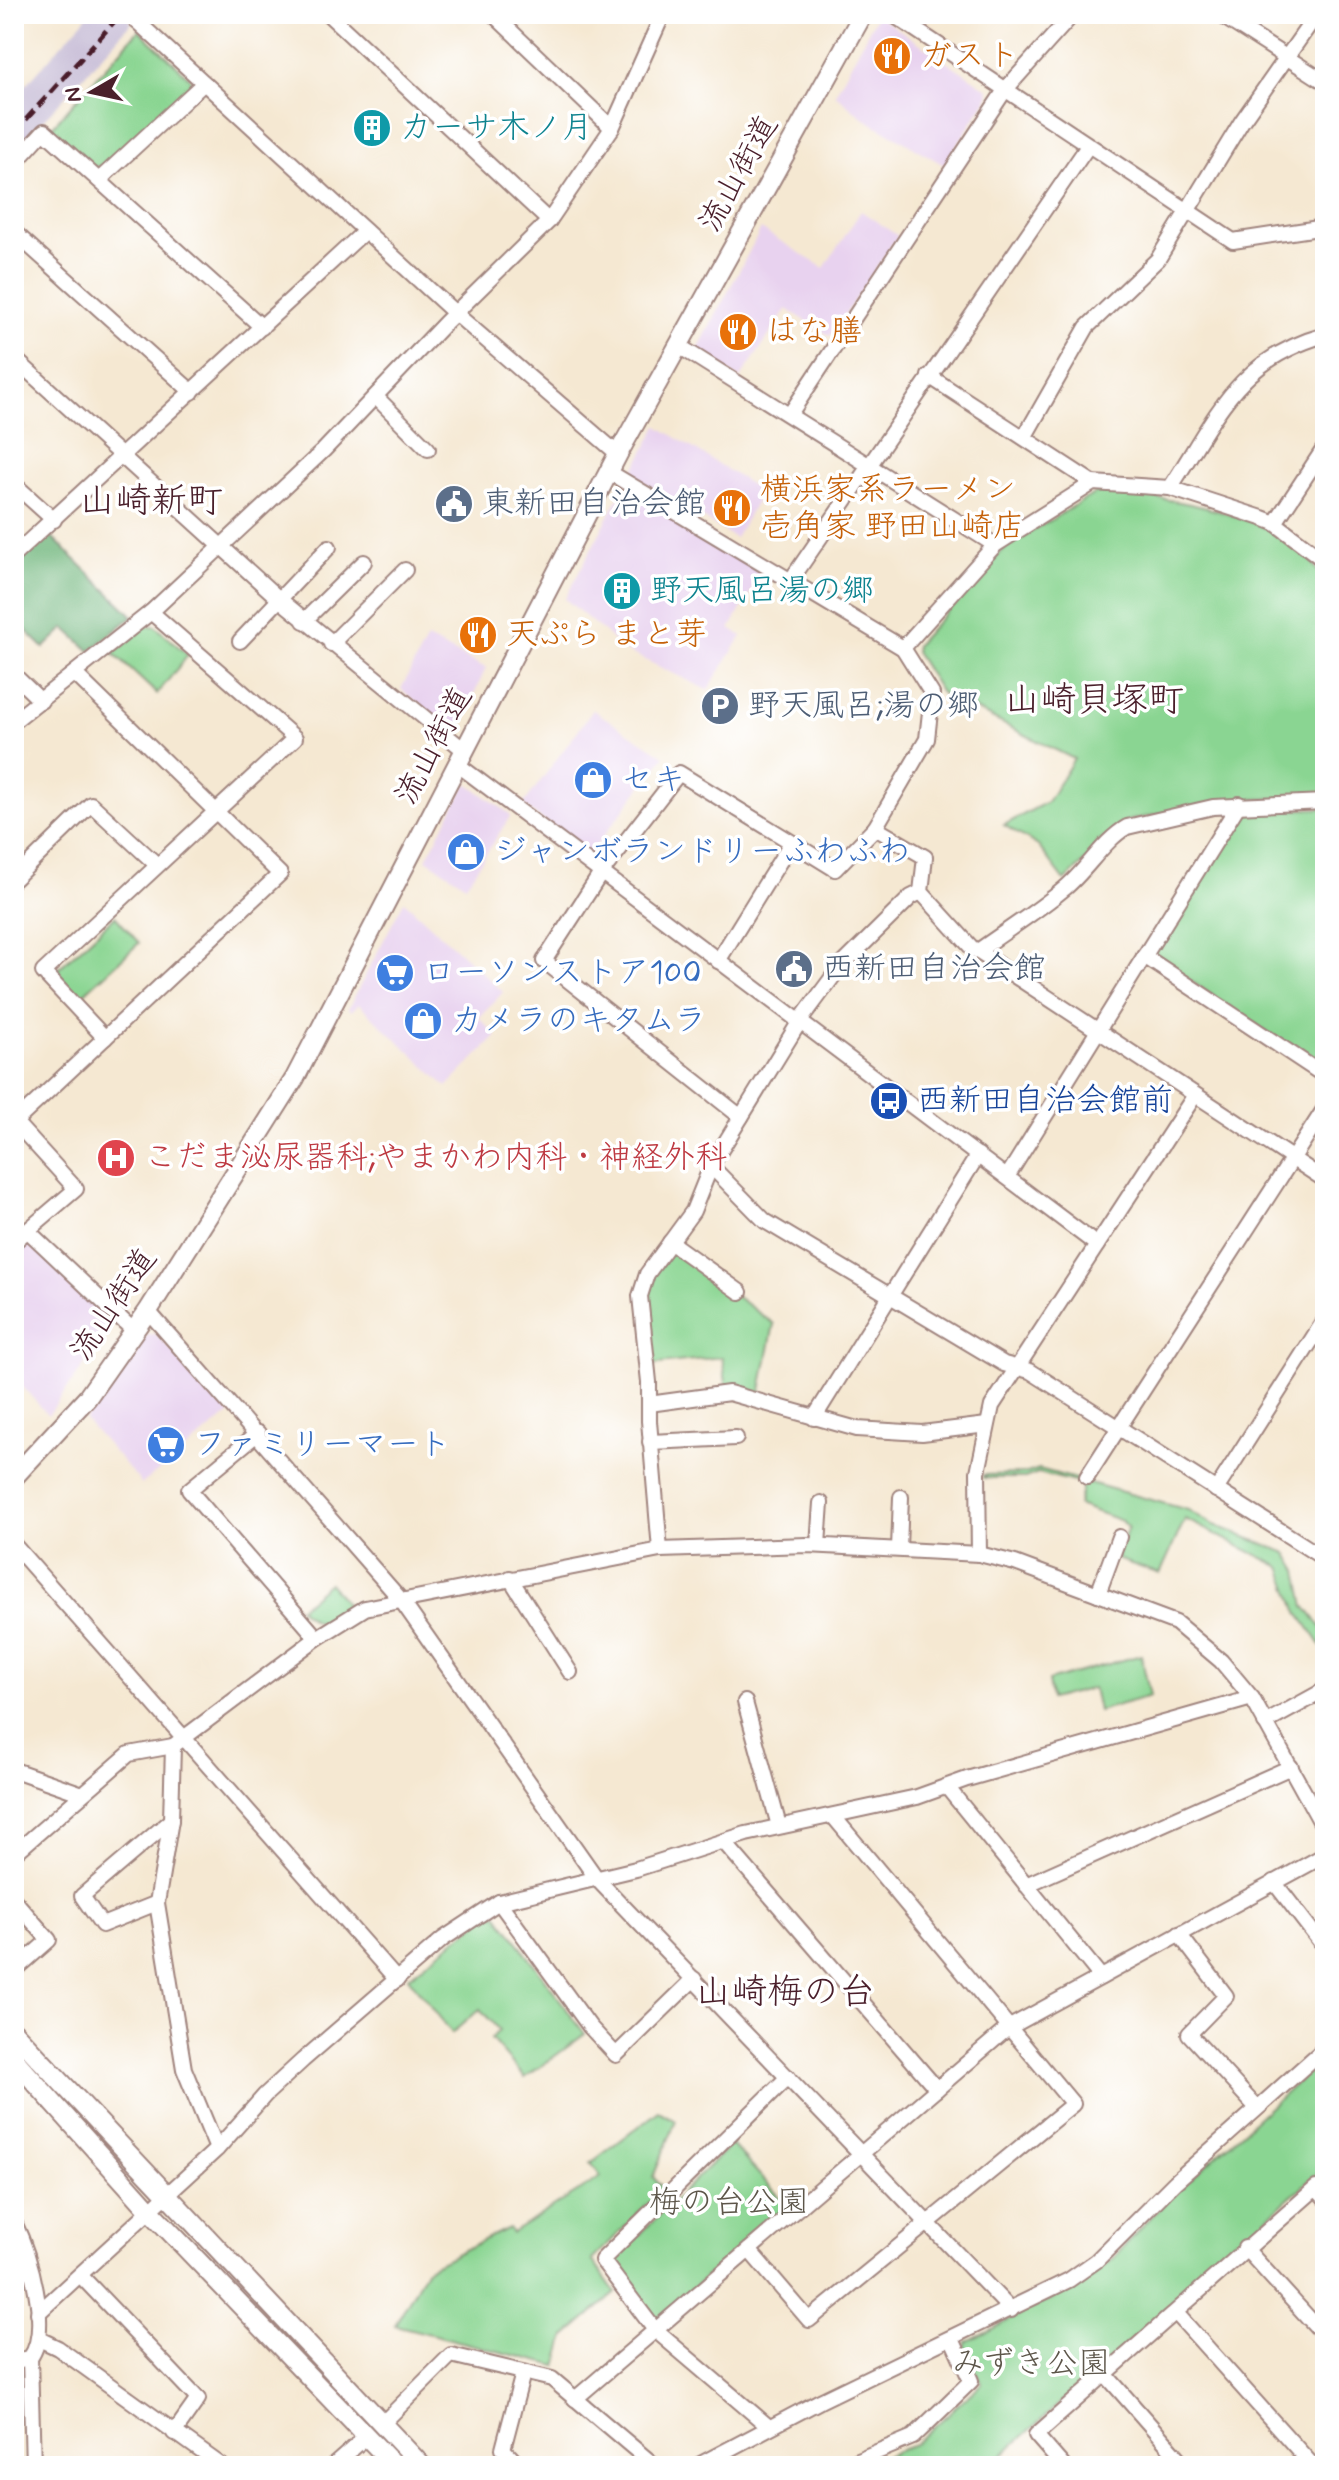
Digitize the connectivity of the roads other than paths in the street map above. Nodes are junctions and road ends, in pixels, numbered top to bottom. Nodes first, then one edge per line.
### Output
1 (129, 14) edge
2 (328, 14) edge
3 (493, 14) edge
4 (663, 14) edge
5 (863, 14) edge
6 (892, 14) edge
7 (1073, 14) edge
8 (1219, 14) edge
9 (1317, 14) edge
10 (1287, 58) junction
11 (1325, 82) edge
12 (204, 83) junction
13 (1005, 90) junction
14 (612, 128) junction
15 (1088, 146) junction
16 (14, 164) edge
17 (99, 180) junction
18 (1185, 210) junction
19 (549, 221) junction
20 (1325, 227) edge
21 (365, 231) junction
22 (14, 232) edge
23 (456, 314) junction
24 (262, 327) junction
25 (1325, 335) edge
26 (679, 346) junction
27 (14, 358) edge
28 (929, 376) junction
29 (192, 392) junction
30 (377, 398) junction
31 (790, 414) junction
32 (1025, 436) junction
33 (1325, 447) edge
34 (428, 449) dead end
35 (618, 454) junction
36 (123, 457) junction
37 (871, 465) junction
38 (609, 472) junction
39 (1093, 483) junction
40 (14, 484) edge
41 (1170, 488) junction
42 (54, 520) junction
43 (1275, 523) junction
44 (995, 545) junction
45 (218, 546) junction
46 (329, 547) dead end
47 (14, 555) edge
48 (1325, 561) edge
49 (364, 562) dead end
50 (405, 570) dead end
51 (791, 580) junction
52 (279, 599) junction
53 (151, 612) junction
54 (304, 621) junction
55 (240, 641) dead end
56 (331, 644) junction
57 (903, 648) junction
58 (75, 674) junction
59 (14, 675) edge
60 (41, 701) junction
61 (14, 721) edge
62 (460, 757) junction
63 (1325, 802) edge
64 (1239, 804) junction
65 (217, 808) junction
66 (875, 828) junction
67 (791, 843) junction
68 (156, 864) junction
69 (601, 873) junction
70 (14, 879) edge
71 (921, 892) junction
72 (978, 951) junction
73 (1144, 956) junction
74 (718, 961) junction
75 (800, 1021) junction
76 (1100, 1031) junction
77 (105, 1038) junction
78 (1325, 1076) edge
79 (1195, 1095) junction
80 (1325, 1108) edge
81 (741, 1117) junction
82 (978, 1155) junction
83 (1293, 1158) junction
84 (711, 1166) junction
85 (1007, 1177) junction
86 (1325, 1180) edge
87 (28, 1231) junction
88 (14, 1242) edge
89 (670, 1242) junction
90 (1097, 1245) junction
91 (740, 1292) dead end
92 (890, 1296) junction
93 (148, 1311) junction
94 (1325, 1319) edge
95 (134, 1331) junction
96 (1017, 1368) junction
97 (649, 1404) junction
98 (814, 1418) junction
99 (987, 1425) junction
100 (1119, 1427) junction
101 (258, 1433) junction
102 (736, 1438) dead end
103 (650, 1442) junction
104 (14, 1477) edge
105 (1087, 1477) dead end
106 (1216, 1490) junction
107 (901, 1497) dead end
108 (821, 1503) dead end
109 (1119, 1537) dead end
110 (14, 1545) edge
111 (818, 1545) junction
112 (899, 1548) junction
113 (660, 1550) junction
114 (979, 1554) junction
115 (1325, 1559) edge
116 (510, 1578) junction
117 (1098, 1594) junction
118 (401, 1600) junction
119 (317, 1638) junction
120 (570, 1672) dead end
121 (1325, 1690) edge
122 (1252, 1698) junction
123 (745, 1702) dead end
124 (1265, 1723) junction
125 (187, 1737) junction
126 (173, 1746) junction
127 (1291, 1767) junction
128 (14, 1770) edge
129 (947, 1787) junction
130 (80, 1793) junction
131 (833, 1816) junction
132 (171, 1820) junction
133 (779, 1826) junction
134 (1325, 1830) edge
135 (724, 1842) junction
136 (14, 1854) edge
137 (1325, 1855) edge
138 (597, 1879) junction
139 (1274, 1882) junction
140 (1026, 1885) junction
141 (14, 1900) edge
142 (499, 1902) junction
143 (157, 1903) junction
144 (1179, 1934) junction
145 (1325, 1948) edge
146 (14, 1971) edge
147 (1101, 1977) junction
148 (694, 1979) junction
149 (397, 1980) junction
150 (1008, 2028) junction
151 (14, 2032) edge
152 (1325, 2048) edge
153 (14, 2059) edge
154 (788, 2077) junction
155 (937, 2089) junction
156 (1257, 2108) junction
157 (217, 2149) junction
158 (861, 2154) junction
159 (169, 2194) junction
160 (1325, 2198) edge
161 (151, 2212) junction
162 (14, 2222) edge
163 (929, 2225) junction
164 (1245, 2248) junction
165 (749, 2250) junction
166 (81, 2276) junction
167 (1011, 2310) junction
168 (38, 2313) junction
169 (1176, 2313) junction
170 (655, 2330) junction
171 (1325, 2336) edge
172 (39, 2339) junction
173 (952, 2339) junction
174 (30, 2358) junction
175 (14, 2361) edge
176 (523, 2373) junction
177 (1106, 2375) junction
178 (575, 2399) junction
179 (382, 2424) junction
180 (769, 2427) junction
181 (174, 2433) junction
182 (367, 2436) junction
183 (33, 2466) edge
184 (222, 2466) edge
185 (333, 2466) edge
186 (395, 2466) edge
187 (422, 2466) edge
188 (519, 2466) edge
189 (655, 2466) edge
190 (697, 2466) edge
191 (843, 2466) edge
192 (1063, 2466) edge
193 (1186, 2466) edge
194 (1313, 2466) edge

1 - 12 street
2 - 19 street
3 - 14 street
4 - 14 street
5 - 26 street, 流山街道
6 - 13 street
7 - 13 street
8 - 10 street
9 - 10 street
10 - 11 street
10 - 18 street
12 - 17 street
12 - 21 street
13 - 15 street
13 - 31 street
14 - 19 street
15 - 18 street
15 - 28 street
16 - 17 street
17 - 24 street
18 - 20 street
18 - 32 street
19 - 23 street
21 - 23 street
21 - 24 street
22 - 29 street
23 - 30 street
23 - 35 street
24 - 29 street
25 - 41 street
26 - 31 street
26 - 35 street, 流山街道
27 - 36 street
28 - 32 street
28 - 37 street
29 - 36 street
30 - 34 street
30 - 45 street
31 - 37 street
32 - 39 street
33 - 43 street
35 - 38 street, 流山街道
36 - 42 street
36 - 45 street
37 - 44 street
37 - 51 street
38 - 51 street
38 - 62 street, 流山街道
39 - 41 street
39 - 44 street
40 - 42 street
41 - 43 street
42 - 47 street
43 - 48 street
44 - 57 street
45 - 52 street
45 - 53 street
46 - 52 street
49 - 54 street
50 - 56 street
51 - 57 street
52 - 54 street
52 - 55 street
53 - 58 street
53 - 65 street
54 - 56 street
56 - 62 street
57 - 66 street
58 - 60 street
58 - 65 street
59 - 60 street
60 - 61 street
62 - 69 street
62 - 93 street, 流山街道
63 - 64 street
64 - 72 street
64 - 73 street
65 - 68 street
65 - 77 street
66 - 67 street
66 - 71 street
67 - 69 street
67 - 74 street
68 - 70 street
68 - 77 street
69 - 74 street
69 - 81 street
71 - 72 street
71 - 75 street
72 - 76 street
73 - 76 street
73 - 78 street
74 - 75 street
75 - 81 street
75 - 82 street
76 - 79 street
76 - 85 street
77 - 87 street
79 - 83 street
79 - 90 street
80 - 83 street
81 - 84 street
82 - 85 street
82 - 92 street
83 - 86 street
83 - 100 street
84 - 89 street
84 - 92 street
85 - 90 street
87 - 88 street
87 - 95 street
89 - 91 street
89 - 97 street
90 - 96 street
92 - 96 street
92 - 98 street
93 - 95 street, 流山街道
93 - 101 street
94 - 106 street
95 - 104 street, 流山街道
96 - 99 street
96 - 100 street
97 - 98 street
97 - 103 street
98 - 99 street
99 - 114 street
100 - 105 street
100 - 106 street
101 - 118 street
101 - 119 street
102 - 103 street
103 - 113 street
106 - 115 street
107 - 112 street
108 - 111 street
109 - 117 street
110 - 125 street
111 - 112 street
111 - 113 street
112 - 114 street
113 - 116 street
114 - 117 street
116 - 118 street
116 - 120 street
117 - 122 street
118 - 119 street
118 - 138 street
119 - 125 street
121 - 124 street
122 - 124 street
122 - 129 street
123 - 133 street
124 - 127 street
125 - 126 street
125 - 149 street
126 - 130 street
126 - 132 street
127 - 134 street
127 - 140 street
128 - 130 street
129 - 131 street
129 - 140 street
130 - 136 street
131 - 133 street
131 - 150 street
132 - 143 street
132 - 143 street
133 - 135 street
135 - 138 street
135 - 155 street
137 - 139 street
138 - 142 street
138 - 148 street
139 - 144 street
139 - 145 street
140 - 147 street
141 - 146 street
142 - 148 street
142 - 149 street
143 - 157 street
144 - 147 street
144 - 156 street
147 - 150 street
148 - 154 street
149 - 157 street
150 - 155 street
150 - 163 street
151 - 159 street
152 - 156 street
153 - 161 street
154 - 158 street
154 - 170 street
155 - 158 street
156 - 167 street
157 - 159 street
158 - 163 street
158 - 165 street
159 - 161 street
159 - 179 street
160 - 164 street
161 - 166 street
161 - 182 street
162 - 168 street
163 - 165 street
163 - 167 street
164 - 169 street
164 - 171 street
165 - 170 street
166 - 168 street
166 - 181 street
167 - 173 street
168 - 172 street
169 - 177 street
169 - 194 street
170 - 178 street
170 - 180 street
172 - 174 street
172 - 181 street
173 - 180 street
173 - 191 street
174 - 175 street
174 - 183 street
176 - 178 street
176 - 179 street
176 - 188 street
177 - 192 street
177 - 193 street
178 - 189 street
179 - 187 street
180 - 190 street
181 - 184 street
182 - 185 street
182 - 186 street

